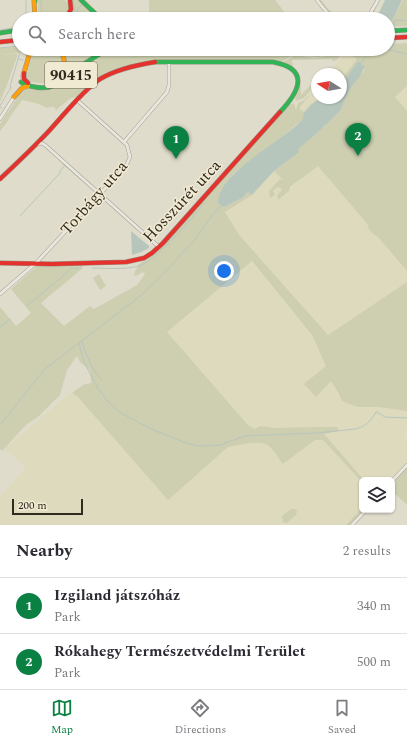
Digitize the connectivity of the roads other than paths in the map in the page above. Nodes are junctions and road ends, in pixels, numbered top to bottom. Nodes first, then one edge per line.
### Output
1 (35, 0) edge
2 (70, 0) edge
3 (80, 0) edge
4 (317, 0) edge
5 (378, 0) edge
6 (34, 12) edge
7 (70, 12) edge
8 (94, 12) edge
9 (327, 12) edge
10 (371, 12) edge
11 (407, 30) edge
12 (12, 31) edge
13 (395, 31) edge
14 (0, 34) edge
15 (12, 34) edge
16 (395, 39) edge
17 (407, 39) edge
18 (12, 41) edge
19 (0, 42) edge
20 (28, 56) edge
21 (63, 56) edge
22 (97, 56) edge
23 (169, 63) junction
24 (24, 73) junction
25 (21, 82) junction
26 (28, 85) junction
27 (14, 97) junction
28 (77, 100) junction
29 (0, 119) edge
30 (124, 142) junction
31 (36, 144) junction
32 (7, 172) junction
33 (0, 174) edge
34 (0, 179) edge
35 (100, 195) junction
36 (159, 247) junction
37 (0, 263) edge
38 (22, 263) junction
39 (35, 264) junction
40 (25, 273) junction
41 (0, 294) edge
42 (407, 465) edge
43 (395, 478) edge
44 (363, 513) edge
45 (352, 525) edge

1 - 6 main road
2 - 7 main road
3 - 8 main road
4 - 9 street
5 - 10 street
11 - 13 main road
12 - 14 main road
14 - 15 main road
16 - 17 main road
18 - 19 main road
20 - 24 main road
21 - 26 main road
22 - 26 main road, 90415
23 - 28 main road
23 - 30 street
23 - 36 main road, Hosszúrét utca
24 - 25 main road
24 - 26 main road
25 - 26 main road, 90415
25 - 27 street
26 - 27 main road, 90415
27 - 29 street
28 - 30 street, Torbágy utca
28 - 31 main road
30 - 35 street, Torbágy utca
31 - 32 main road
31 - 35 street
32 - 33 street
32 - 34 main road
35 - 36 street
35 - 39 street, Torbágy utca
36 - 39 main road, Hosszúrét utca
37 - 38 main road, Hosszúrét utca
38 - 39 main road, Hosszúrét utca
38 - 40 street
39 - 40 street, Torbágy utca
40 - 41 street, Torbágy utca
42 - 43 street
44 - 45 street

